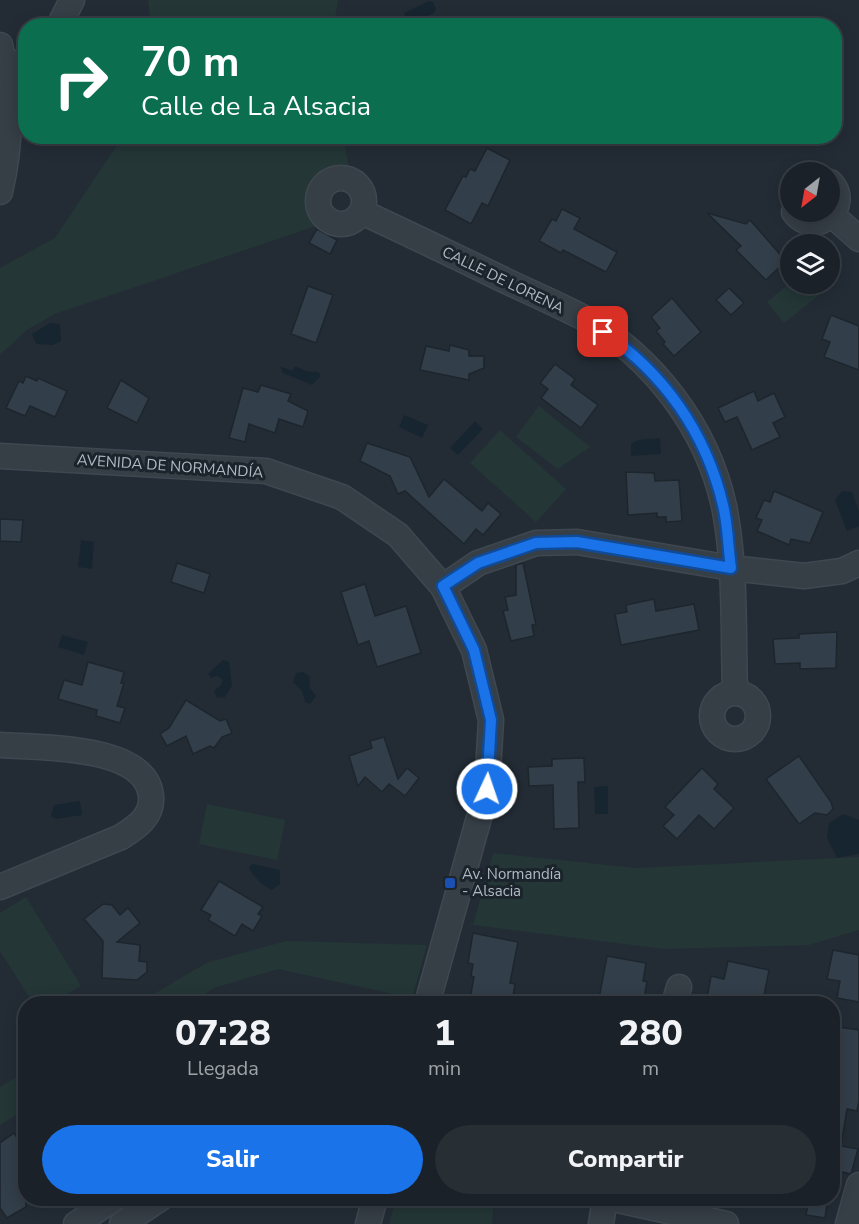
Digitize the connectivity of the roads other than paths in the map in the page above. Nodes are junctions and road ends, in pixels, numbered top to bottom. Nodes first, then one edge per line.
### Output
1 (72, 0) edge
2 (63, 18) edge
3 (0, 45) edge
4 (16, 64) edge
5 (0, 192) edge
6 (362, 212) dead end
7 (840, 222) edge
8 (859, 238) edge
9 (0, 456) edge
10 (859, 563) edge
11 (731, 568) junction
12 (443, 586) junction
13 (735, 692) dead end
14 (0, 745) edge
15 (0, 887) edge
16 (430, 996) edge
17 (859, 1185) edge
18 (103, 1206) edge
19 (148, 1206) edge
20 (373, 1206) edge
21 (610, 1206) edge
22 (645, 1206) edge
23 (76, 1224) edge
24 (122, 1224) edge
25 (368, 1224) edge
26 (601, 1224) edge
27 (726, 1224) edge
28 (848, 1224) edge

1 - 2 street
3 - 4 street
4 - 5 street
6 - 11 street, CALLE DE LORENA
7 - 8 street
9 - 12 street, AVENIDA DE NORMANDÍA
10 - 11 street
11 - 12 street
11 - 13 street, CALLE DE LORENA
12 - 16 street, AVENIDA DE NORMANDÍA
14 - 15 street
17 - 28 street
18 - 23 street
19 - 24 street
20 - 25 street
21 - 26 street
22 - 27 street

